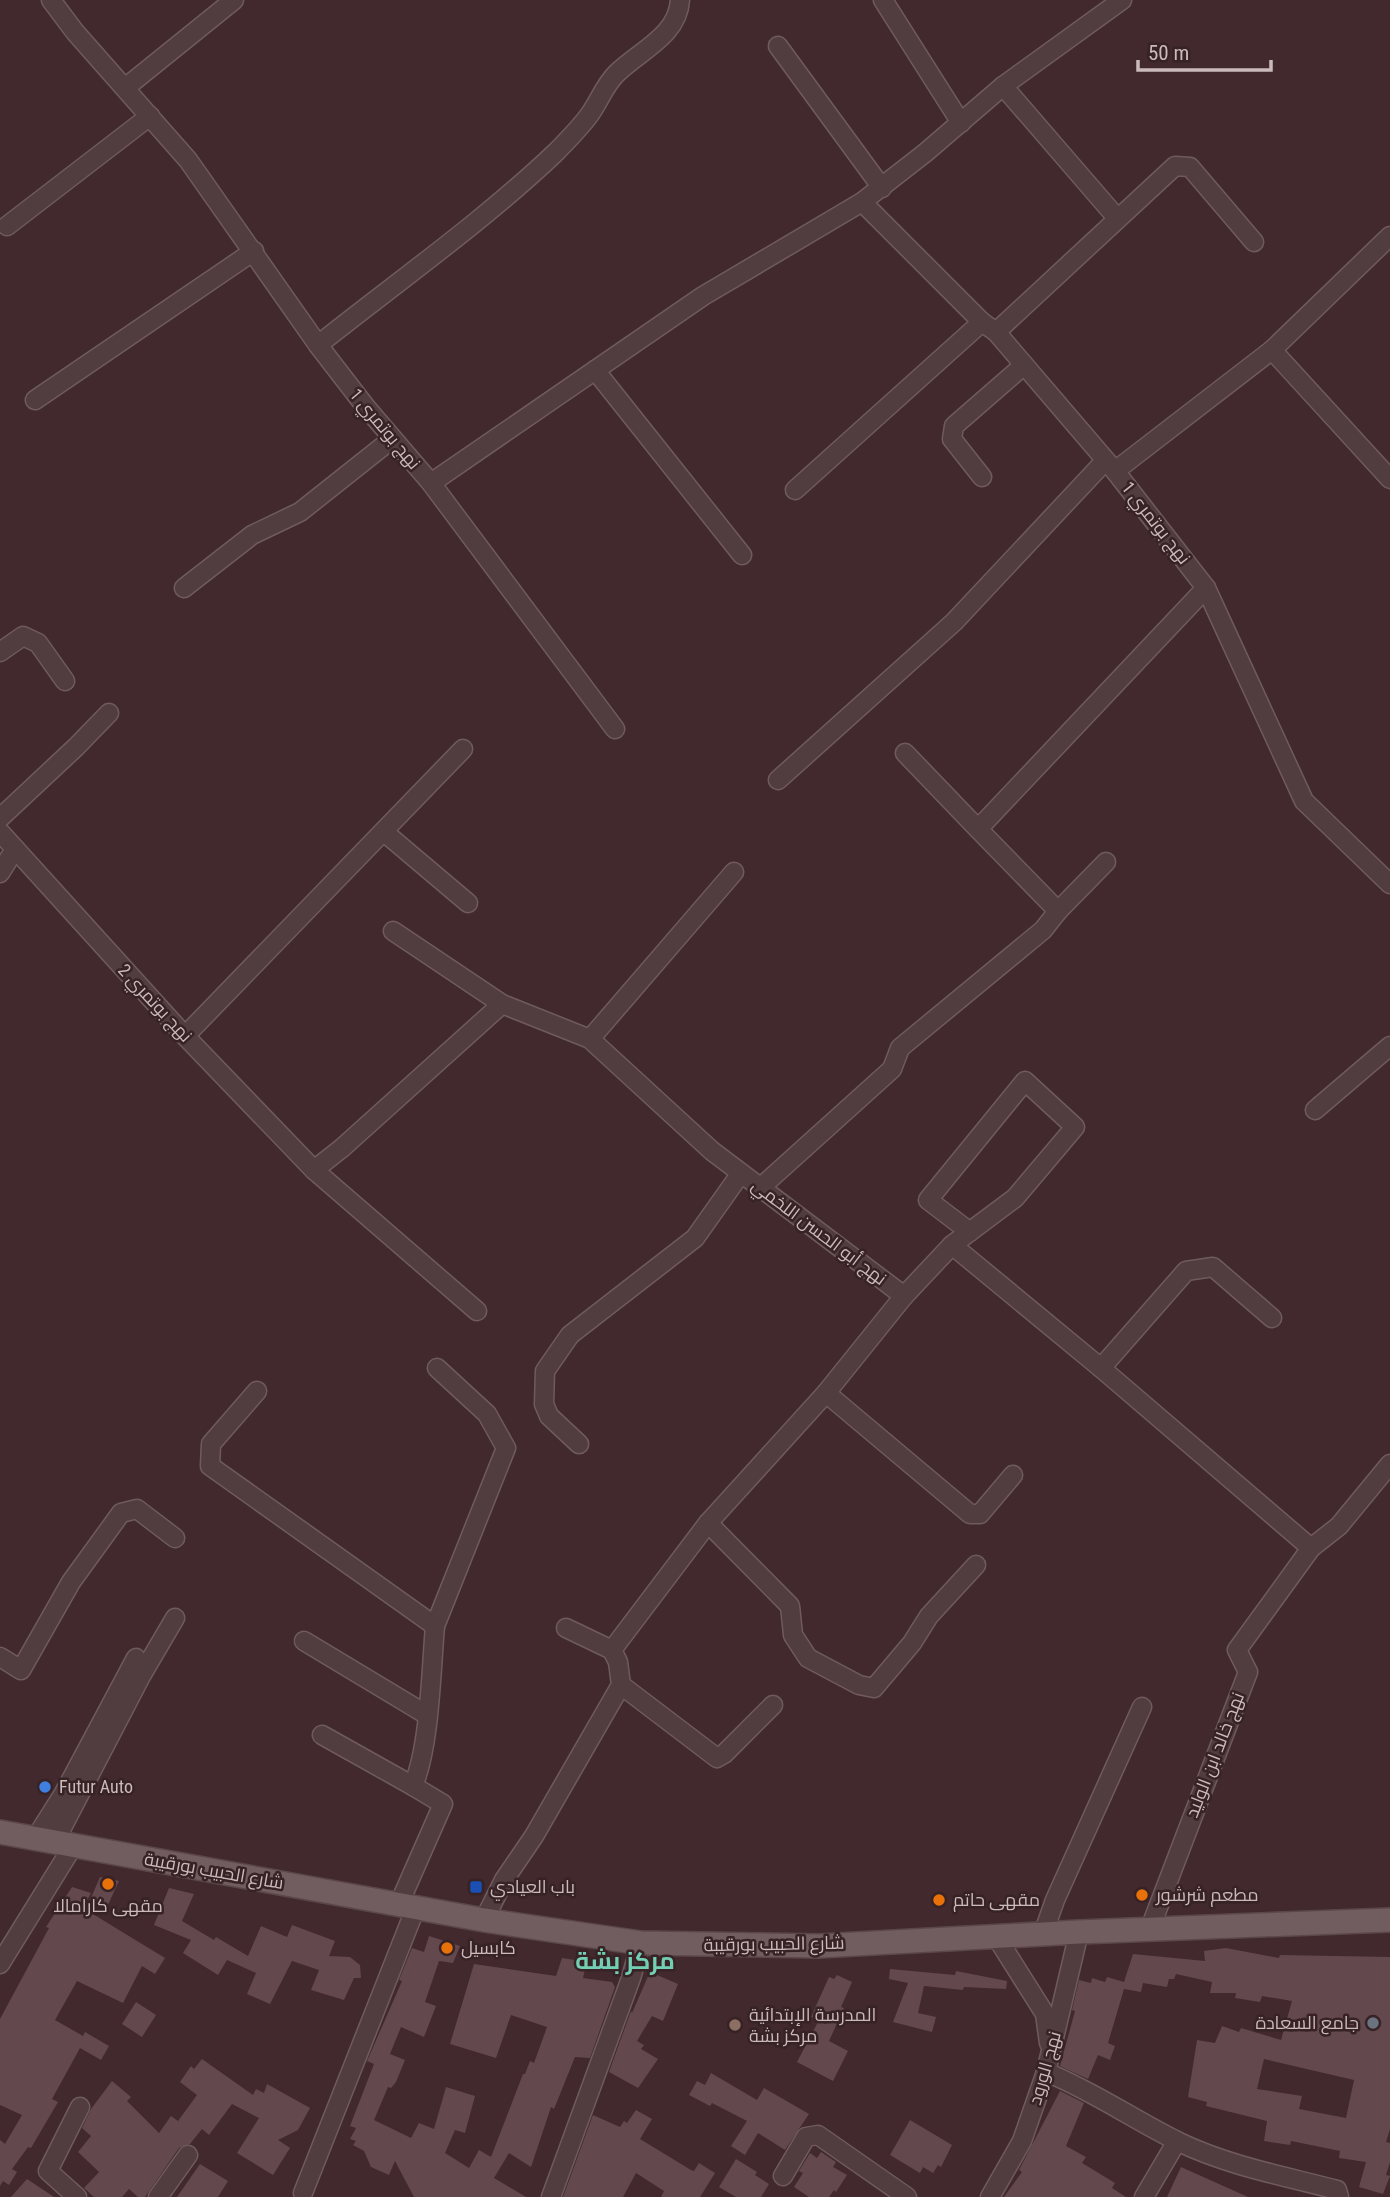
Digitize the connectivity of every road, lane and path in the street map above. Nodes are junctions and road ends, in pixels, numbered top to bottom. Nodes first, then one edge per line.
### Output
1 (51, 0) edge
2 (234, 0) edge
3 (680, 0) edge
4 (883, 0) edge
5 (1122, 0) edge
6 (778, 46) dead end
7 (1003, 86) junction
8 (125, 88) junction
9 (150, 117) junction
10 (961, 123) junction
11 (882, 188) junction
12 (863, 202) junction
13 (1117, 218) junction
14 (7, 226) dead end
15 (1390, 236) edge
16 (1254, 242) dead end
17 (254, 251) junction
18 (989, 327) junction
19 (318, 345) junction
20 (1272, 350) junction
21 (1024, 365) junction
22 (595, 370) junction
23 (35, 400) dead end
24 (393, 439) junction
25 (1110, 466) junction
26 (982, 477) dead end
27 (1390, 479) edge
28 (431, 483) junction
29 (795, 490) dead end
30 (743, 555) dead end
31 (184, 587) dead end
32 (1206, 588) junction
33 (0, 652) edge
34 (65, 681) dead end
35 (110, 713) dead end
36 (615, 729) dead end
37 (463, 749) dead end
38 (905, 753) dead end
39 (778, 780) dead end
40 (0, 818) edge
41 (978, 829) junction
42 (0, 832) edge
43 (384, 832) junction
44 (15, 849) junction
45 (1106, 862) dead end
46 (734, 872) dead end
47 (0, 873) edge
48 (1390, 884) edge
49 (468, 903) dead end
50 (1058, 911) junction
51 (393, 931) dead end
52 (502, 1004) junction
53 (185, 1036) junction
54 (590, 1039) junction
55 (1390, 1046) edge
56 (1315, 1110) dead end
57 (314, 1170) junction
58 (741, 1173) junction
59 (760, 1188) junction
60 (970, 1232) junction
61 (952, 1245) junction
62 (904, 1296) junction
63 (477, 1311) dead end
64 (1272, 1318) dead end
65 (437, 1368) dead end
66 (1101, 1368) junction
67 (257, 1391) dead end
68 (826, 1393) junction
69 (579, 1444) dead end
70 (1390, 1464) edge
71 (1013, 1475) dead end
72 (708, 1523) junction
73 (176, 1538) dead end
74 (1311, 1548) junction
75 (976, 1565) dead end
76 (175, 1618) dead end
77 (435, 1626) junction
78 (566, 1628) dead end
79 (304, 1641) dead end
80 (612, 1650) junction
81 (0, 1657) edge
82 (136, 1658) dead end
83 (621, 1685) junction
84 (773, 1705) dead end
85 (1142, 1707) dead end
86 (427, 1715) junction
87 (322, 1735) dead end
88 (413, 1786) junction
89 (0, 1832) edge
90 (54, 1843) junction
91 (408, 1905) junction
92 (484, 1920) junction
93 (1390, 1920) edge
94 (1149, 1931) junction
95 (1079, 1932) junction
96 (1043, 1934) junction
97 (997, 1938) junction
98 (641, 1943) junction
99 (0, 1964) edge
100 (1049, 2064) junction
101 (80, 2106) dead end
102 (1177, 2141) junction
103 (188, 2155) dead end
104 (783, 2176) dead end
105 (303, 2193) dead end
106 (77, 2197) edge
107 (158, 2197) edge
108 (551, 2197) edge
109 (907, 2197) edge
110 (990, 2197) edge
111 (1144, 2197) edge
112 (1339, 2197) edge

1 - 8 street, نهج بوتمري 1
2 - 8 street
3 - 19 street
4 - 10 street
5 - 7 street, نهج بوتمري 1
6 - 11 street
7 - 10 street, نهج بوتمري 1
7 - 13 street
8 - 9 street, نهج بوتمري 1
9 - 14 street
9 - 17 street, نهج بوتمري 1
10 - 11 street, نهج بوتمري 1
11 - 12 street, نهج بوتمري 1
12 - 18 street, نهج بوتمري 1
12 - 22 street, نهج بوتمري 1
13 - 16 street
13 - 18 street
15 - 20 street
17 - 19 street, نهج بوتمري 1
17 - 23 street
18 - 21 street, نهج بوتمري 1
18 - 29 street
19 - 24 street, نهج بوتمري 1
20 - 25 street
20 - 27 street
21 - 25 street, نهج بوتمري 1
21 - 26 street
22 - 28 street, نهج بوتمري 1
22 - 30 street
24 - 28 street, نهج بوتمري 1
24 - 31 street
25 - 32 street, نهج بوتمري 1
25 - 39 street
28 - 36 street
32 - 41 street
32 - 48 street, نهج بوتمري 1
33 - 34 street
35 - 40 street
37 - 43 street
38 - 41 street
41 - 50 street
42 - 44 street, نهج بوتمري 2
43 - 49 street
43 - 53 street
44 - 47 street
44 - 53 street, نهج بوتمري 2
45 - 50 street
46 - 54 street
50 - 59 street
51 - 52 street, نهج أبو الحسن اللخمي
52 - 54 street, نهج أبو الحسن اللخمي
52 - 57 street
53 - 57 street, نهج بوتمري 2
54 - 58 street, نهج أبو الحسن اللخمي
55 - 56 street
57 - 63 street, نهج بوتمري 2
58 - 59 street, نهج أبو الحسن اللخمي
58 - 69 street
59 - 62 street, نهج أبو الحسن اللخمي
60 - 60 street, نهج أبو الحسن اللخمي
60 - 61 street, نهج أبو الحسن اللخمي
61 - 62 street, نهج أبو الحسن اللخمي
61 - 66 street
62 - 68 street
64 - 66 street
65 - 77 street
66 - 74 street
67 - 77 street
68 - 71 street
68 - 72 street
70 - 74 street, نهج خالد ابن الوليد
72 - 75 street
72 - 80 street
73 - 81 street
74 - 94 street, نهج خالد ابن الوليد
76 - 90 street
77 - 86 street
78 - 80 street
79 - 86 street
80 - 83 street
82 - 90 street
83 - 84 street
83 - 92 street
85 - 96 street
86 - 88 street
87 - 88 street
88 - 91 street
89 - 90 main road, شارع الحبيب بورقيبة
90 - 91 main road, شارع الحبيب بورقيبة
90 - 99 street
91 - 92 main road, شارع الحبيب بورقيبة
91 - 105 street
92 - 98 main road, شارع الحبيب بورقيبة
93 - 94 main road, شارع الحبيب بورقيبة
94 - 95 main road, شارع الحبيب بورقيبة
95 - 96 main road, شارع الحبيب بورقيبة
95 - 100 street, نهج الورود
96 - 97 main road, شارع الحبيب بورقيبة
97 - 98 main road, شارع الحبيب بورقيبة
97 - 100 street
98 - 108 street
100 - 102 street
100 - 110 street, نهج الورود
101 - 106 street
102 - 111 street
102 - 112 street
103 - 107 street
104 - 109 street

